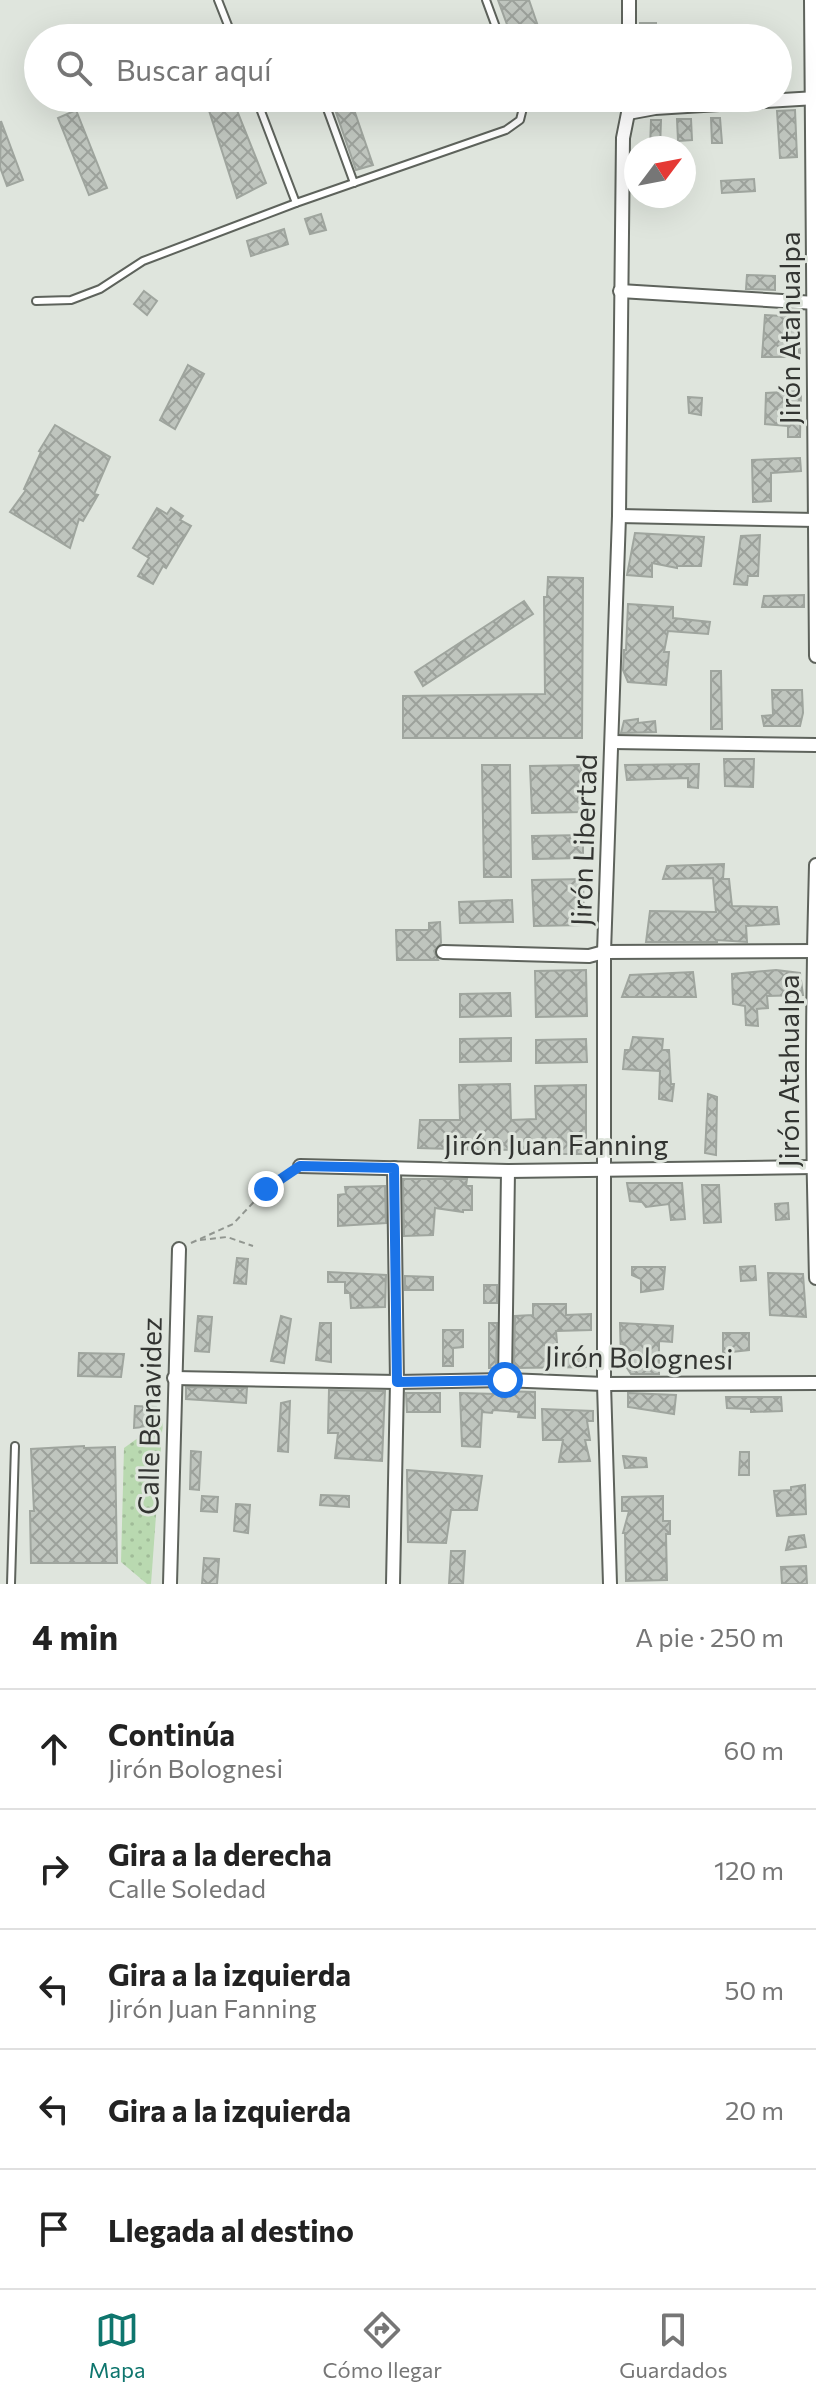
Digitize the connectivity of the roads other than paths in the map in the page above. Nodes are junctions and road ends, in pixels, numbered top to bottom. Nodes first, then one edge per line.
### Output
1 (218, 0) edge
2 (486, 0) edge
3 (629, 0) edge
4 (811, 0) edge
5 (227, 24) edge
6 (495, 24) edge
7 (629, 24) edge
8 (814, 98) edge
9 (792, 99) edge
10 (261, 112) edge
11 (328, 112) edge
12 (522, 112) edge
13 (633, 112) edge
14 (628, 113) joint
15 (354, 183) junction
16 (296, 203) junction
17 (620, 291) junction
18 (36, 301) dead end
19 (815, 303) edge
20 (619, 516) junction
21 (815, 520) edge
22 (816, 656) edge
23 (613, 742) junction
24 (816, 745) edge
25 (816, 865) edge
26 (815, 951) edge
27 (443, 952) dead end
28 (604, 952) junction
29 (300, 1166) road end
30 (813, 1167) junction
31 (394, 1168) junction
32 (603, 1170) junction
33 (508, 1171) junction
34 (179, 1249) road end
35 (816, 1278) edge
36 (174, 1378) junction
37 (505, 1380) junction
38 (397, 1382) junction
39 (816, 1383) edge
40 (604, 1384) junction
41 (15, 1446) dead end
42 (11, 1584) edge
43 (170, 1584) edge
44 (393, 1584) edge
45 (610, 1584) edge

1 - 5 lane
2 - 6 lane
3 - 7 street
4 - 8 street, Jirón Atahualpa
8 - 9 street
8 - 19 street, Jirón Atahualpa
10 - 16 lane
11 - 15 lane
12 - 15 lane
13 - 14 street
14 - 17 street, Jirón Libertad
15 - 16 lane
16 - 18 lane
17 - 19 street
17 - 20 street, Jirón Libertad
19 - 21 street, Jirón Atahualpa
20 - 21 street
20 - 23 street, Jirón Libertad
21 - 22 street, Jirón Atahualpa
23 - 24 street
23 - 28 street, Jirón Libertad
25 - 26 street, Jirón Atahualpa
26 - 28 street
26 - 30 street, Jirón Atahualpa
27 - 28 street
28 - 32 street, Jirón Libertad
29 - 31 street, Jirón Juan Fanning
30 - 32 street, Jirón Juan Fanning
30 - 35 street, Jirón Atahualpa
31 - 33 street, Jirón Juan Fanning
31 - 38 street
32 - 33 street, Jirón Juan Fanning
32 - 40 street, Jirón Libertad
33 - 37 street
34 - 36 street, Calle Benavidez
36 - 38 street, Jirón Bolognesi
36 - 43 street, Calle Benavidez
37 - 38 street, Jirón Bolognesi
37 - 40 street, Jirón Bolognesi
38 - 44 street
39 - 40 street, Jirón Bolognesi
40 - 45 street, Jirón Libertad
41 - 42 lane

